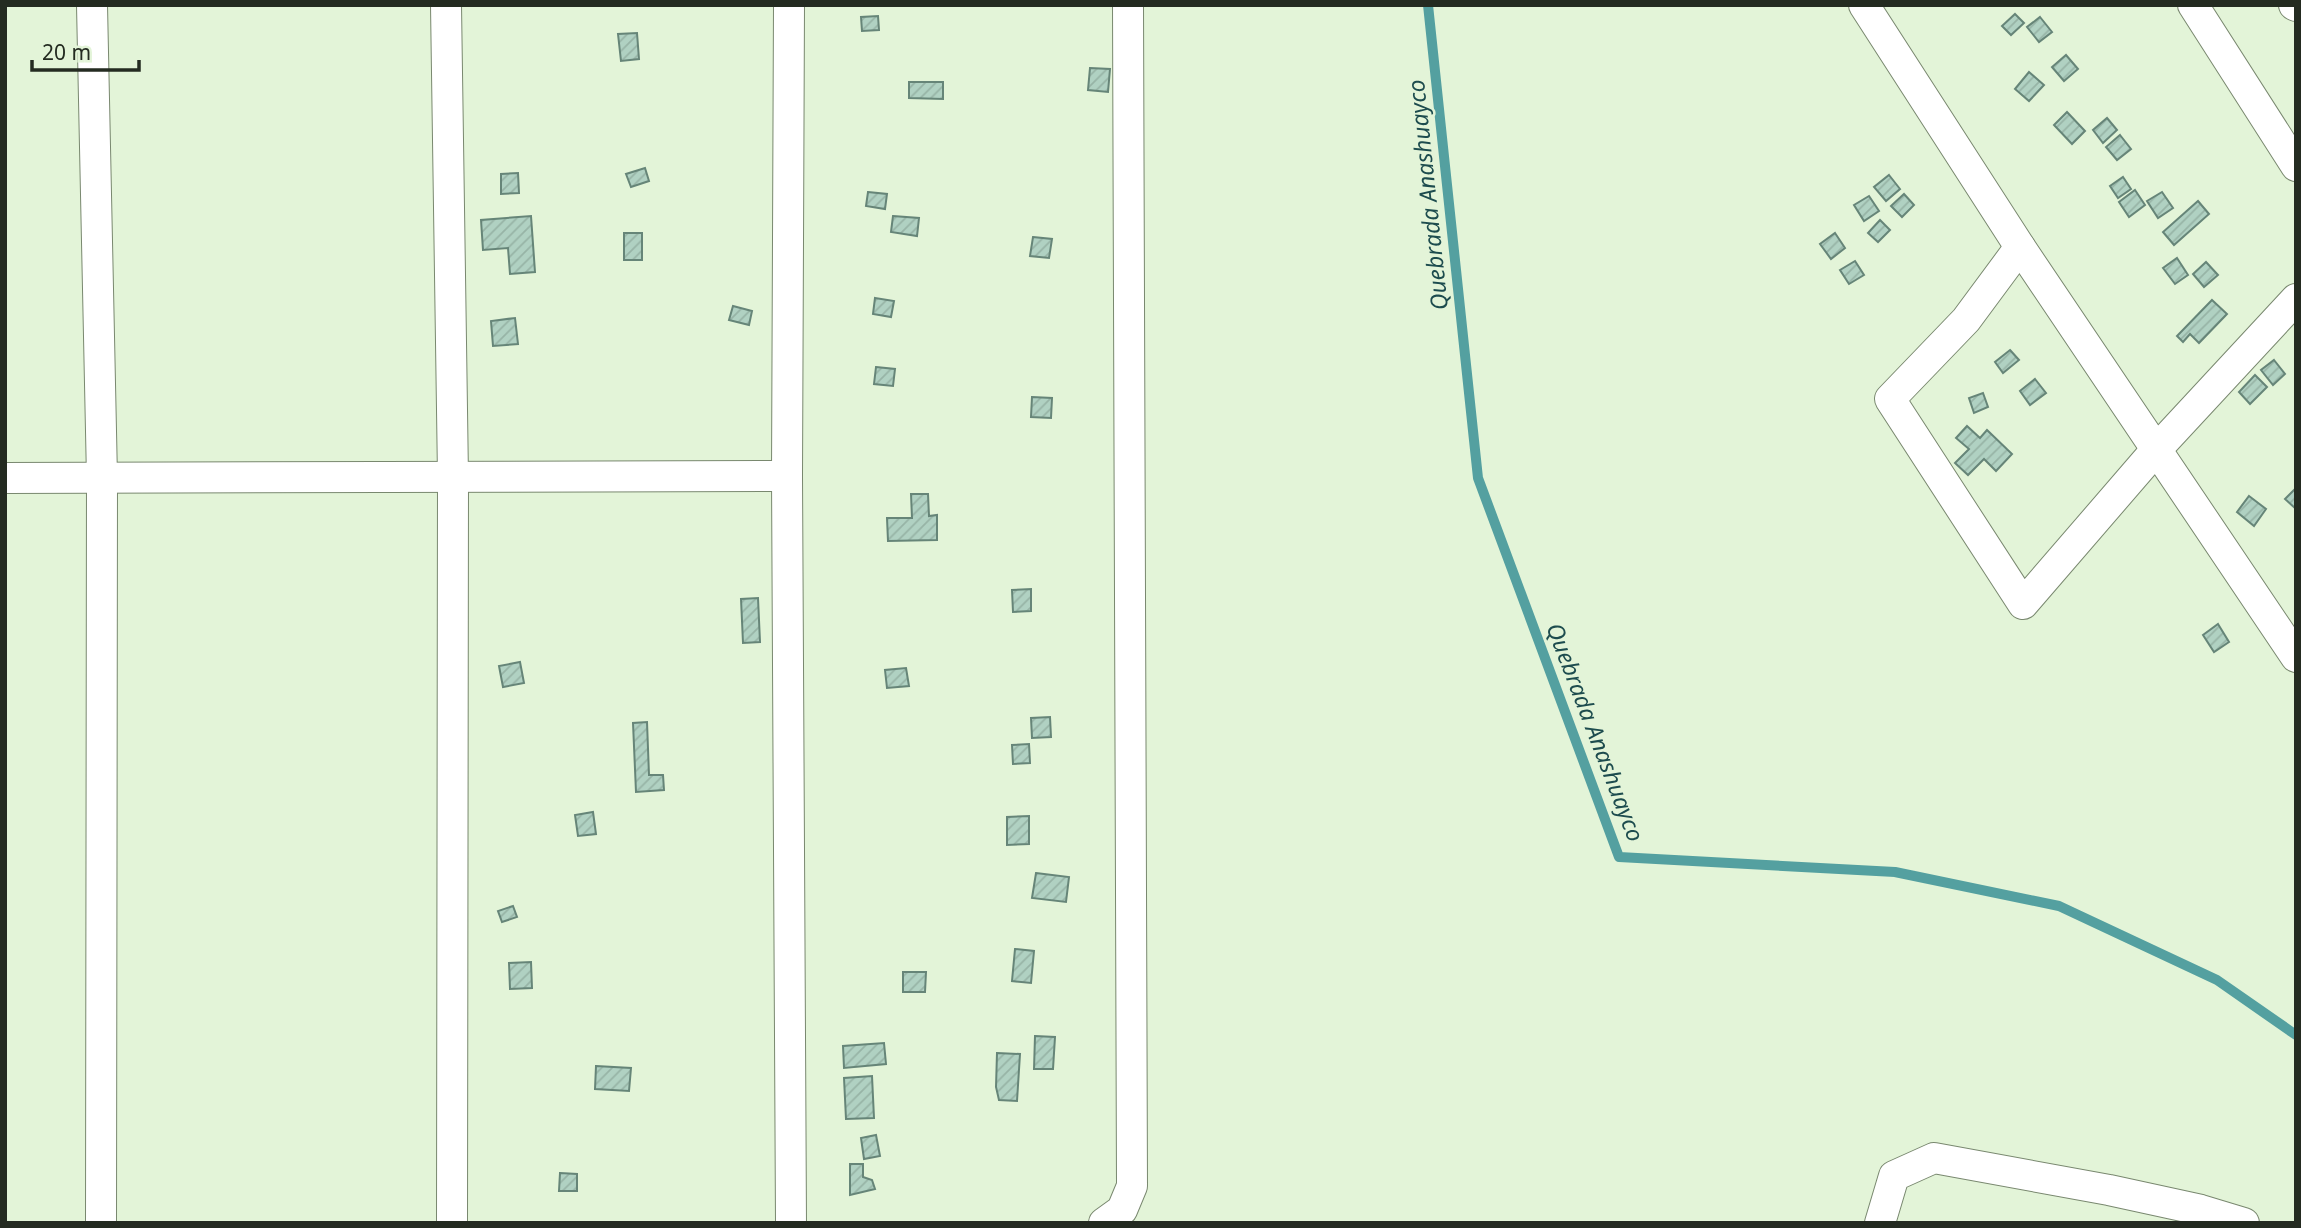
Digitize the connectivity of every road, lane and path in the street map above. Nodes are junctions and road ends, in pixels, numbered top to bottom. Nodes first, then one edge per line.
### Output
1 (92, 5) edge
2 (446, 5) edge
3 (789, 5) edge
4 (1128, 5) edge
5 (1864, 5) edge
6 (2193, 5) edge
7 (2296, 166) edge
8 (2020, 247) junction
9 (2296, 299) edge
10 (2155, 451) junction
11 (453, 477) junction
12 (787, 477) junction
13 (5, 478) edge
14 (102, 478) junction
15 (2296, 657) edge
16 (101, 1223) edge
17 (452, 1223) edge
18 (792, 1223) edge
19 (1104, 1223) edge
20 (1880, 1223) edge
21 (2244, 1223) edge

1 - 14 street
2 - 11 street
3 - 12 street
4 - 19 street
5 - 8 street
6 - 7 street
8 - 10 street
8 - 10 street
9 - 10 street
10 - 15 street
11 - 12 street
11 - 14 street
11 - 17 street
12 - 18 street
13 - 14 street
14 - 16 street
20 - 21 street

